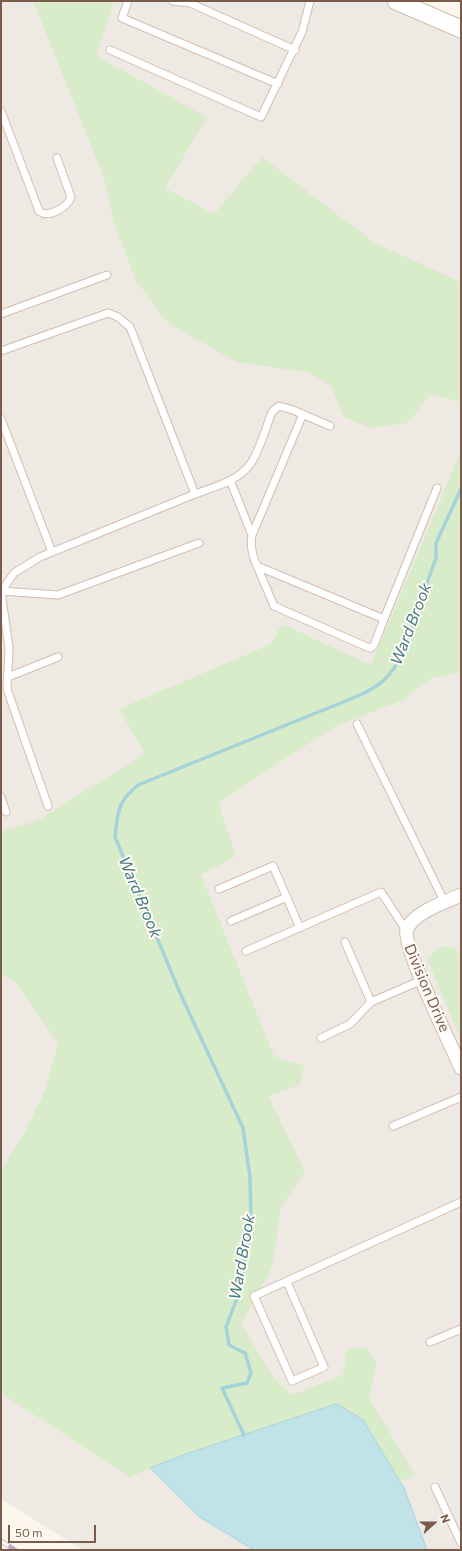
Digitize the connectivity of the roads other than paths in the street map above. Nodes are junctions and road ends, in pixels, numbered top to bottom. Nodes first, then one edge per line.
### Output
1 (128, 1) edge
2 (173, 1) edge
3 (310, 1) edge
4 (396, 1) edge
5 (461, 29) edge
6 (110, 50) dead end
7 (295, 50) junction
8 (278, 84) junction
9 (1, 111) edge
10 (57, 158) dead end
11 (107, 275) dead end
12 (1, 314) edge
13 (1, 352) edge
14 (303, 414) junction
15 (1, 419) edge
16 (330, 426) dead end
17 (4, 438) edge
18 (230, 480) junction
19 (437, 488) dead end
20 (195, 494) junction
21 (252, 534) junction
22 (199, 542) dead end
23 (52, 552) junction
24 (257, 566) junction
25 (1, 591) edge
26 (384, 619) junction
27 (58, 657) dead end
28 (8, 677) junction
29 (357, 724) dead end
30 (1, 797) edge
31 (48, 806) dead end
32 (6, 812) dead end
33 (219, 889) dead end
34 (287, 897) junction
35 (460, 899) edge
36 (445, 903) junction
37 (231, 921) dead end
38 (300, 928) junction
39 (406, 930) junction
40 (345, 942) dead end
41 (246, 951) dead end
42 (422, 980) junction
43 (371, 1002) junction
44 (321, 1038) dead end
45 (461, 1068) edge
46 (461, 1096) edge
47 (393, 1126) dead end
48 (461, 1202) edge
49 (287, 1282) junction
50 (461, 1329) edge
51 (430, 1342) dead end
52 (435, 1487) dead end
53 (461, 1543) edge

1 - 8 lane
2 - 7 lane
3 - 7 lane
4 - 5 street
6 - 8 lane
7 - 8 lane
9 - 10 lane
11 - 12 lane
13 - 20 lane
14 - 16 lane
14 - 18 lane
14 - 21 lane
15 - 17 lane
17 - 23 lane
18 - 20 lane
18 - 21 lane
19 - 26 lane
20 - 23 lane
21 - 24 lane
22 - 25 lane
23 - 25 lane
24 - 26 lane
24 - 26 lane
25 - 28 lane
27 - 28 lane
28 - 31 lane
29 - 36 lane
30 - 32 lane
33 - 34 lane
34 - 37 lane
34 - 38 lane
35 - 36 street
36 - 39 street
38 - 39 lane
38 - 41 lane
39 - 42 street, Division Drive
40 - 43 lane
42 - 43 lane
42 - 45 street, Division Drive
43 - 44 lane
46 - 47 lane
48 - 49 lane
49 - 49 lane
50 - 51 lane
52 - 53 lane

